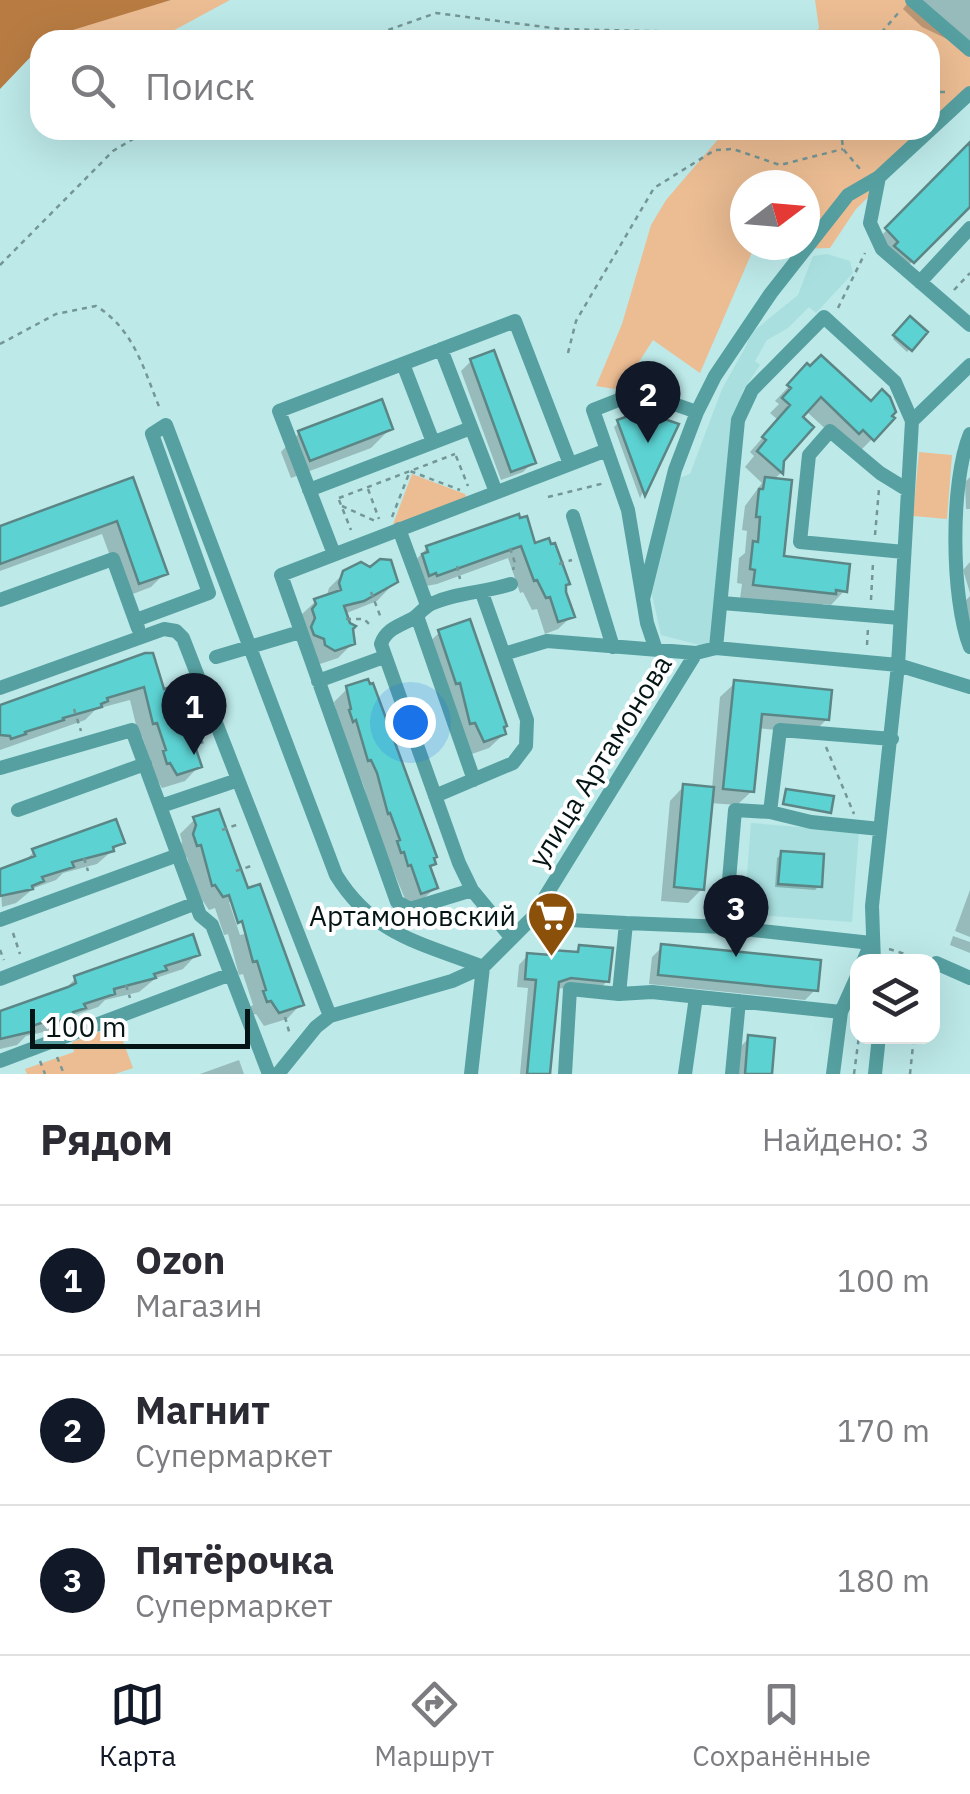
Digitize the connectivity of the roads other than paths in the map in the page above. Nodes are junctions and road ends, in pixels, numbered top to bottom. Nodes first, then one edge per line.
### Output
1 (907, 4) edge
2 (970, 50) edge
3 (970, 93) edge
4 (940, 121) edge
5 (919, 140) edge
6 (879, 177) junction
7 (970, 228) edge
8 (920, 282) junction
9 (970, 324) edge
10 (441, 349) junction
11 (403, 364) junction
12 (970, 365) edge
13 (697, 412) junction
14 (912, 421) junction
15 (471, 428) junction
16 (970, 434) edge
17 (433, 442) junction
18 (607, 450) junction
19 (570, 464) junction
20 (906, 489) junction
21 (309, 490) junction
22 (496, 492) junction
23 (573, 516) dead end
24 (963, 530) edge
25 (392, 532) junction
26 (904, 552) junction
27 (334, 554) junction
28 (510, 584) road end
29 (482, 594) junction
30 (643, 599) junction
31 (0, 600) edge
32 (722, 602) junction
33 (422, 611) junction
34 (900, 618) junction
35 (136, 620) junction
36 (300, 632) junction
37 (142, 637) junction
38 (613, 646) junction
39 (970, 647) edge
40 (249, 648) junction
41 (716, 648) junction
42 (656, 650) junction
43 (696, 653) junction
44 (504, 654) junction
45 (216, 657) dead end
46 (384, 658) junction
47 (898, 665) junction
48 (318, 681) junction
49 (970, 687) edge
50 (0, 688) edge
51 (892, 738) junction
52 (146, 764) junction
53 (0, 768) edge
54 (238, 780) junction
55 (474, 780) junction
56 (435, 796) junction
57 (161, 806) junction
58 (18, 810) dead end
59 (770, 812) junction
60 (880, 829) junction
61 (178, 856) junction
62 (472, 890) junction
63 (196, 903) junction
64 (532, 918) junction
65 (4, 919) edge
66 (626, 924) junction
67 (725, 926) junction
68 (510, 936) junction
69 (871, 944) junction
70 (867, 954) edge
71 (873, 954) edge
72 (940, 966) edge
73 (483, 967) junction
74 (231, 974) junction
75 (970, 978) edge
76 (0, 979) edge
77 (850, 991) edge
78 (619, 994) junction
79 (696, 997) junction
80 (739, 1002) junction
81 (840, 1012) junction
82 (330, 1016) junction
83 (878, 1044) edge
84 (0, 1061) edge
85 (269, 1074) edge
86 (278, 1074) edge
87 (470, 1074) edge
88 (565, 1074) edge
89 (685, 1074) edge
90 (732, 1074) edge
91 (833, 1074) edge
92 (875, 1074) edge

1 - 2 street
3 - 4 street
5 - 6 street
6 - 8 street
6 - 13 street
7 - 8 street
8 - 9 street
10 - 11 street
10 - 15 street
10 - 19 street
11 - 17 street
11 - 21 street
12 - 14 street
13 - 18 street
13 - 30 street
14 - 20 street
14 - 32 street
15 - 17 street
15 - 22 street
16 - 24 street
17 - 21 street
18 - 19 street
18 - 30 street
19 - 22 street
20 - 26 street
20 - 26 street
21 - 27 street
22 - 25 street
23 - 38 street
24 - 39 street
25 - 27 street
25 - 33 street
26 - 34 street
27 - 36 street
28 - 29 street
29 - 33 street
29 - 44 street
30 - 42 street
31 - 35 street
32 - 34 street
32 - 41 street
33 - 46 street
33 - 55 street
34 - 47 street
35 - 37 street
35 - 40 street
36 - 40 street
36 - 48 street
37 - 50 street
37 - 54 street
38 - 42 street
38 - 44 street
40 - 45 street
40 - 73 street
41 - 43 street, улица Артамонова
41 - 47 street, улица Артамонова
42 - 43 street
43 - 64 street, улица Артамонова
44 - 55 street
46 - 48 street
46 - 56 street
47 - 49 street, улица Артамонова
47 - 51 street
48 - 62 street
51 - 59 street
51 - 60 street
52 - 53 street
52 - 57 street
52 - 58 street
54 - 57 street
54 - 82 street
55 - 56 street
56 - 62 street
57 - 61 street
59 - 60 street
59 - 67 street
60 - 69 street
61 - 63 street
61 - 65 street
62 - 68 street
63 - 74 street
63 - 76 street
64 - 66 street
64 - 68 street, улица Артамонова
66 - 67 street
66 - 78 street
67 - 69 street
68 - 73 street, улица Артамонова
69 - 70 street
69 - 71 street
72 - 75 street
73 - 82 street
73 - 87 street
74 - 84 street
74 - 85 street
77 - 81 street
78 - 79 street
78 - 88 street
79 - 80 street
79 - 89 street
80 - 81 street
80 - 90 street
81 - 91 street
82 - 86 street
83 - 92 street

